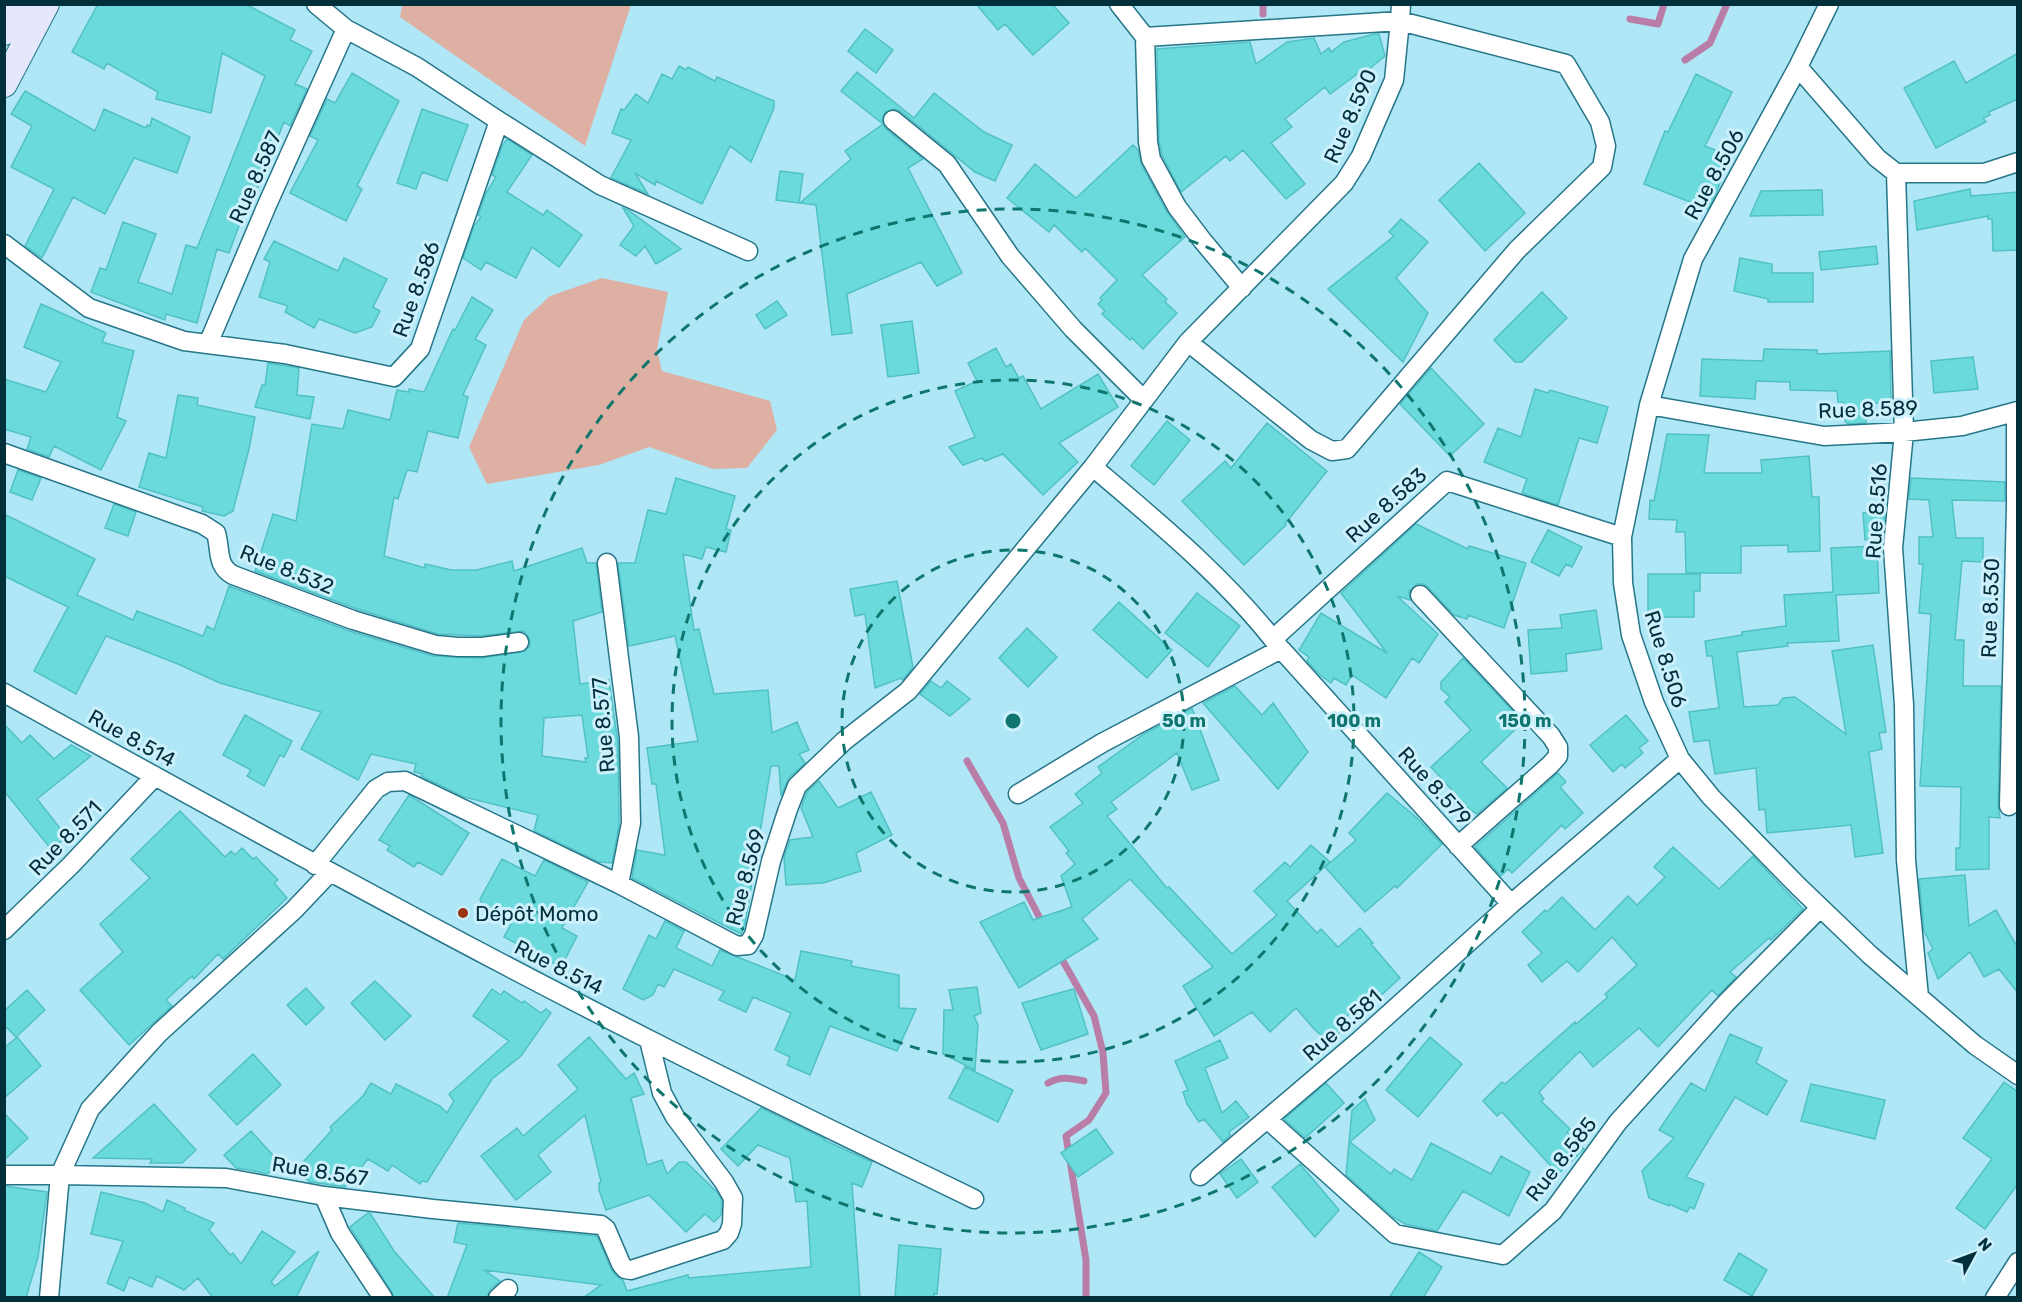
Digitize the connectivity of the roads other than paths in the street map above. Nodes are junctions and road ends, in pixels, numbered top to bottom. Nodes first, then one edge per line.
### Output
1 (18, 4) edge
2 (45, 4) edge
3 (316, 4) edge
4 (1119, 4) edge
5 (1829, 4) edge
6 (1401, 13) edge
7 (346, 29) junction
8 (4, 32) edge
9 (1145, 38) junction
10 (1798, 67) junction
11 (4, 84) edge
12 (893, 120) dead end
13 (499, 121) junction
14 (2018, 162) edge
15 (1896, 173) junction
16 (4, 244) edge
17 (748, 251) dead end
18 (1242, 288) junction
19 (1188, 342) junction
20 (208, 344) junction
21 (1144, 400) junction
22 (1649, 405) junction
23 (2017, 412) edge
24 (1904, 432) junction
25 (4, 453) edge
26 (1093, 467) junction
27 (1622, 537) junction
28 (607, 563) dead end
29 (1420, 596) dead end
30 (519, 642) dead end
31 (1277, 644) junction
32 (4, 693) edge
33 (1680, 759) junction
34 (155, 776) junction
35 (1018, 794) dead end
36 (2009, 806) dead end
37 (1458, 846) junction
38 (322, 868) junction
39 (619, 884) junction
40 (1511, 904) junction
41 (1820, 908) junction
42 (4, 930) edge
43 (1919, 997) junction
44 (649, 1040) junction
45 (2018, 1075) edge
46 (1267, 1119) junction
47 (4, 1174) edge
48 (60, 1174) junction
49 (1200, 1176) dead end
50 (324, 1196) junction
51 (974, 1199) dead end
52 (2018, 1262) edge
53 (49, 1298) edge
54 (383, 1298) edge
55 (1995, 1298) edge

1 - 8 main road
2 - 11 main road
3 - 7 street
4 - 9 street
5 - 10 street, Rue 8.506
6 - 9 street
6 - 18 street, Rue 8.590
6 - 19 street
7 - 13 street
7 - 20 street, Rue 8.587
9 - 18 street
10 - 15 street
10 - 22 street, Rue 8.506
12 - 21 street
13 - 17 street
13 - 20 street, Rue 8.586
14 - 15 street
15 - 24 street, Rue 8.516
16 - 20 street, Rue 8.586
18 - 19 street, Rue 8.590
19 - 21 street, Rue 8.590
21 - 26 street, Rue 8.590
22 - 24 street, Rue 8.589
22 - 27 street, Rue 8.506
23 - 24 street, Rue 8.589
23 - 36 street, Rue 8.530
24 - 43 street, Rue 8.516
25 - 30 street, Rue 8.532
26 - 31 street, Rue 8.579
26 - 39 street, Rue 8.569
27 - 31 street, Rue 8.583
27 - 33 street, Rue 8.506
28 - 39 street, Rue 8.577
29 - 37 street
31 - 35 street
31 - 37 street, Rue 8.579
32 - 34 street, Rue 8.514
33 - 40 street
33 - 41 street, Rue 8.506
34 - 38 street, Rue 8.514
34 - 42 street, Rue 8.571
37 - 40 street, Rue 8.579
38 - 39 street, Rue 8.569
38 - 44 street, Rue 8.514
38 - 48 street
40 - 46 street, Rue 8.581
41 - 43 street, Rue 8.506
41 - 46 street, Rue 8.585
43 - 45 street, Rue 8.506
44 - 50 street, Rue 8.567
44 - 51 street, Rue 8.514
46 - 49 street, Rue 8.581
47 - 48 street, Rue 8.567
48 - 50 street, Rue 8.567
48 - 53 street
50 - 54 street
52 - 55 street

